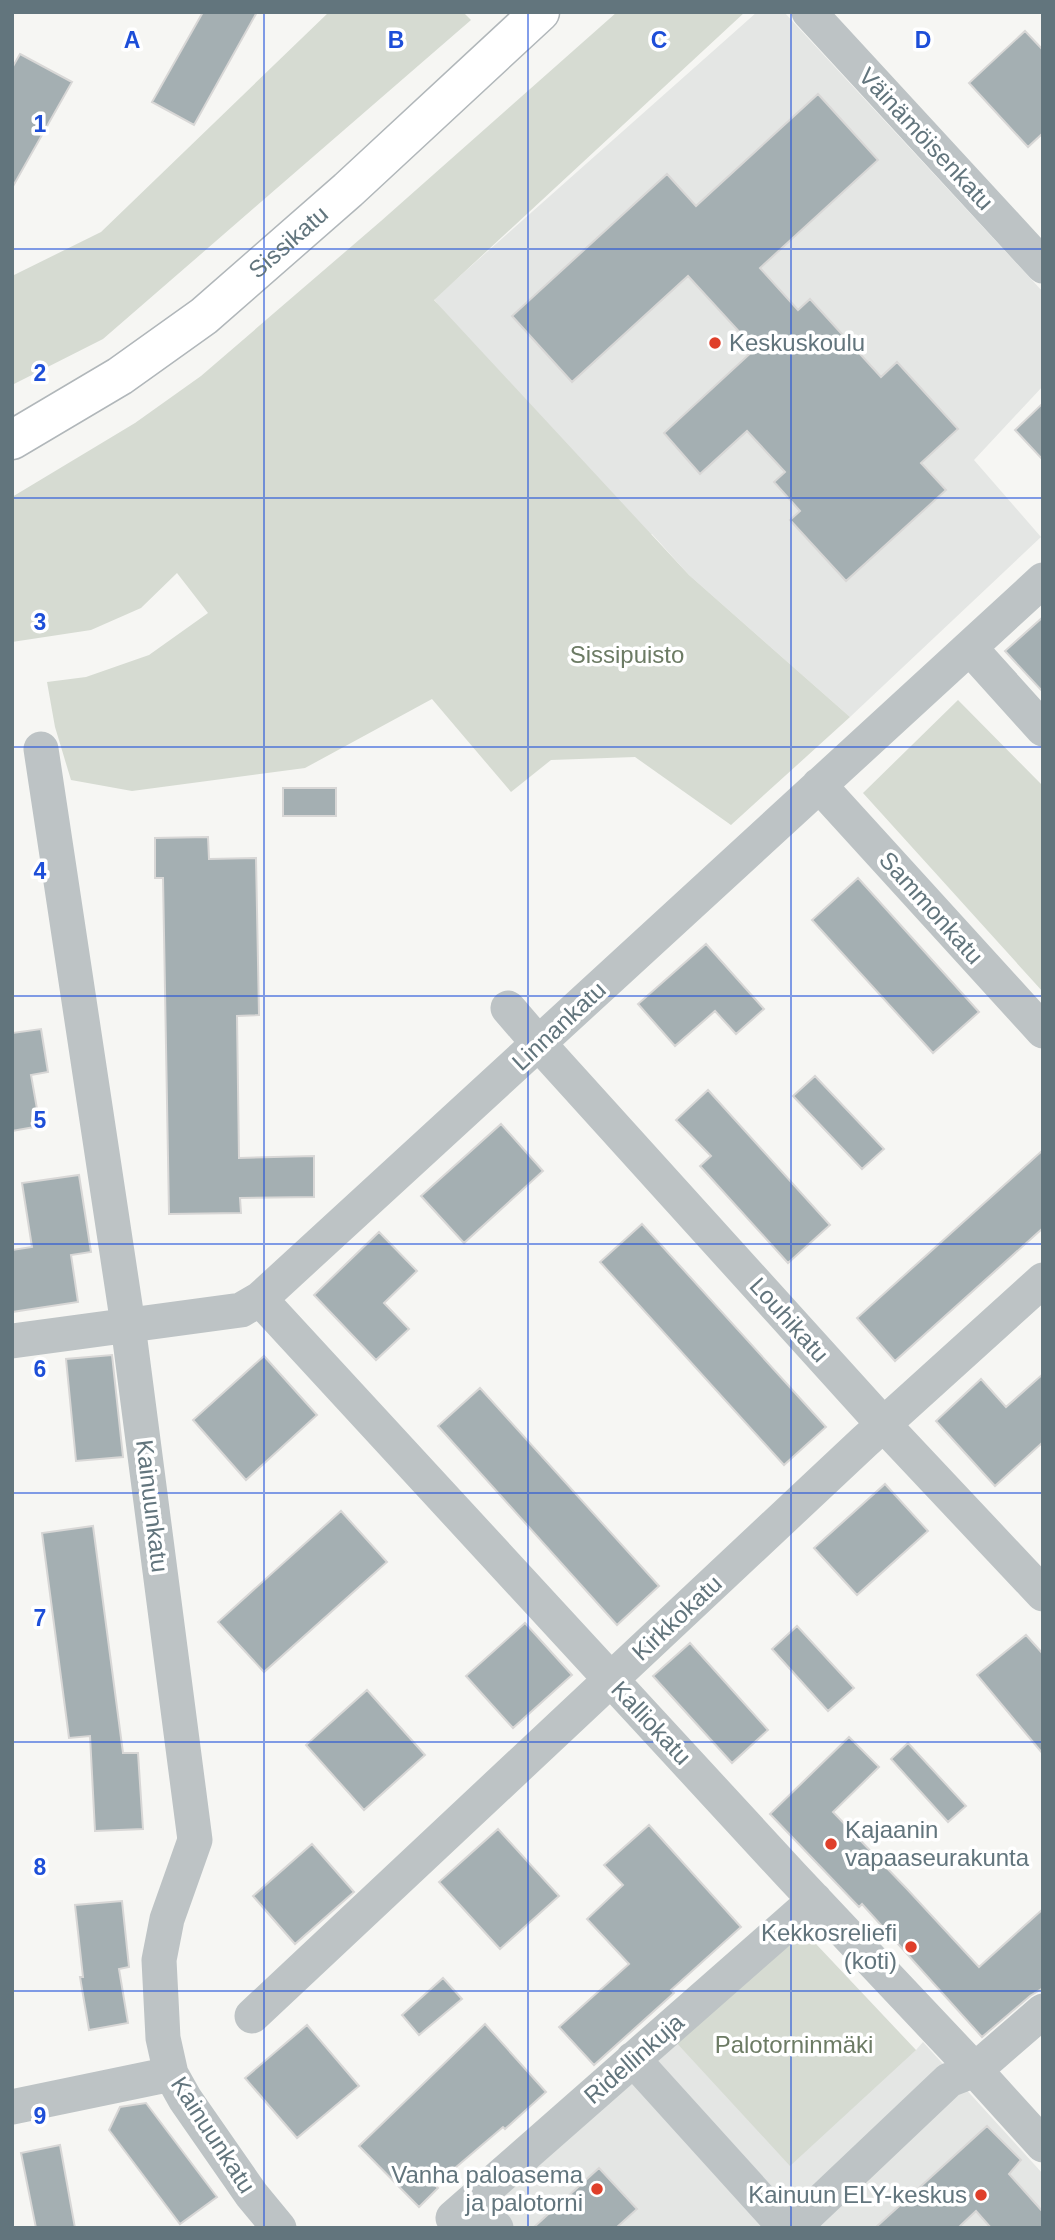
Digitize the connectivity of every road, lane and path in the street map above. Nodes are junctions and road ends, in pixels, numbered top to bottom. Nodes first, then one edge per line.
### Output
1 (540, 12) edge
2 (809, 12) edge
3 (1043, 266) edge
4 (12, 440) edge
5 (1043, 580) edge
6 (970, 648) junction
7 (1043, 729) edge
8 (41, 749) dead end
9 (819, 785) junction
10 (508, 1008) dead end
11 (1043, 1031) edge
12 (538, 1044) junction
13 (1043, 1280) edge
14 (260, 1299) junction
15 (128, 1325) junction
16 (12, 1341) edge
17 (884, 1425) junction
18 (1043, 1594) edge
19 (611, 1680) junction
20 (815, 1900) junction
21 (1043, 2011) edge
22 (252, 2016) dead end
23 (633, 2059) junction
24 (975, 2070) junction
25 (171, 2074) junction
26 (12, 2107) edge
27 (1043, 2145) edge
28 (278, 2228) edge
29 (496, 2228) edge
30 (786, 2228) edge
31 (793, 2228) edge

1 - 4 main road, Sissikatu
2 - 3 street, Väinämöisenkatu
5 - 6 street, Linnankatu
6 - 7 street
6 - 9 street, Linnankatu
8 - 15 street, Kainuunkatu
9 - 11 street, Sammonkatu
9 - 12 street, Linnankatu
10 - 12 street, Louhikatu
12 - 14 street, Linnankatu
12 - 17 street, Louhikatu
13 - 17 street, Kirkkokatu
14 - 15 street, Linnankatu
14 - 19 street, Kalliokatu
15 - 16 street, Linnankatu
15 - 25 street, Kainuunkatu
17 - 18 street, Louhikatu
17 - 19 street, Kirkkokatu
19 - 20 street, Kalliokatu
19 - 22 street, Kirkkokatu
20 - 23 street, Ridellinkuja
20 - 24 street, Kalliokatu
21 - 24 street
23 - 29 street, Ridellinkuja
23 - 30 street
24 - 27 street, Kalliokatu
24 - 31 street
25 - 26 street
25 - 28 street, Kainuunkatu

